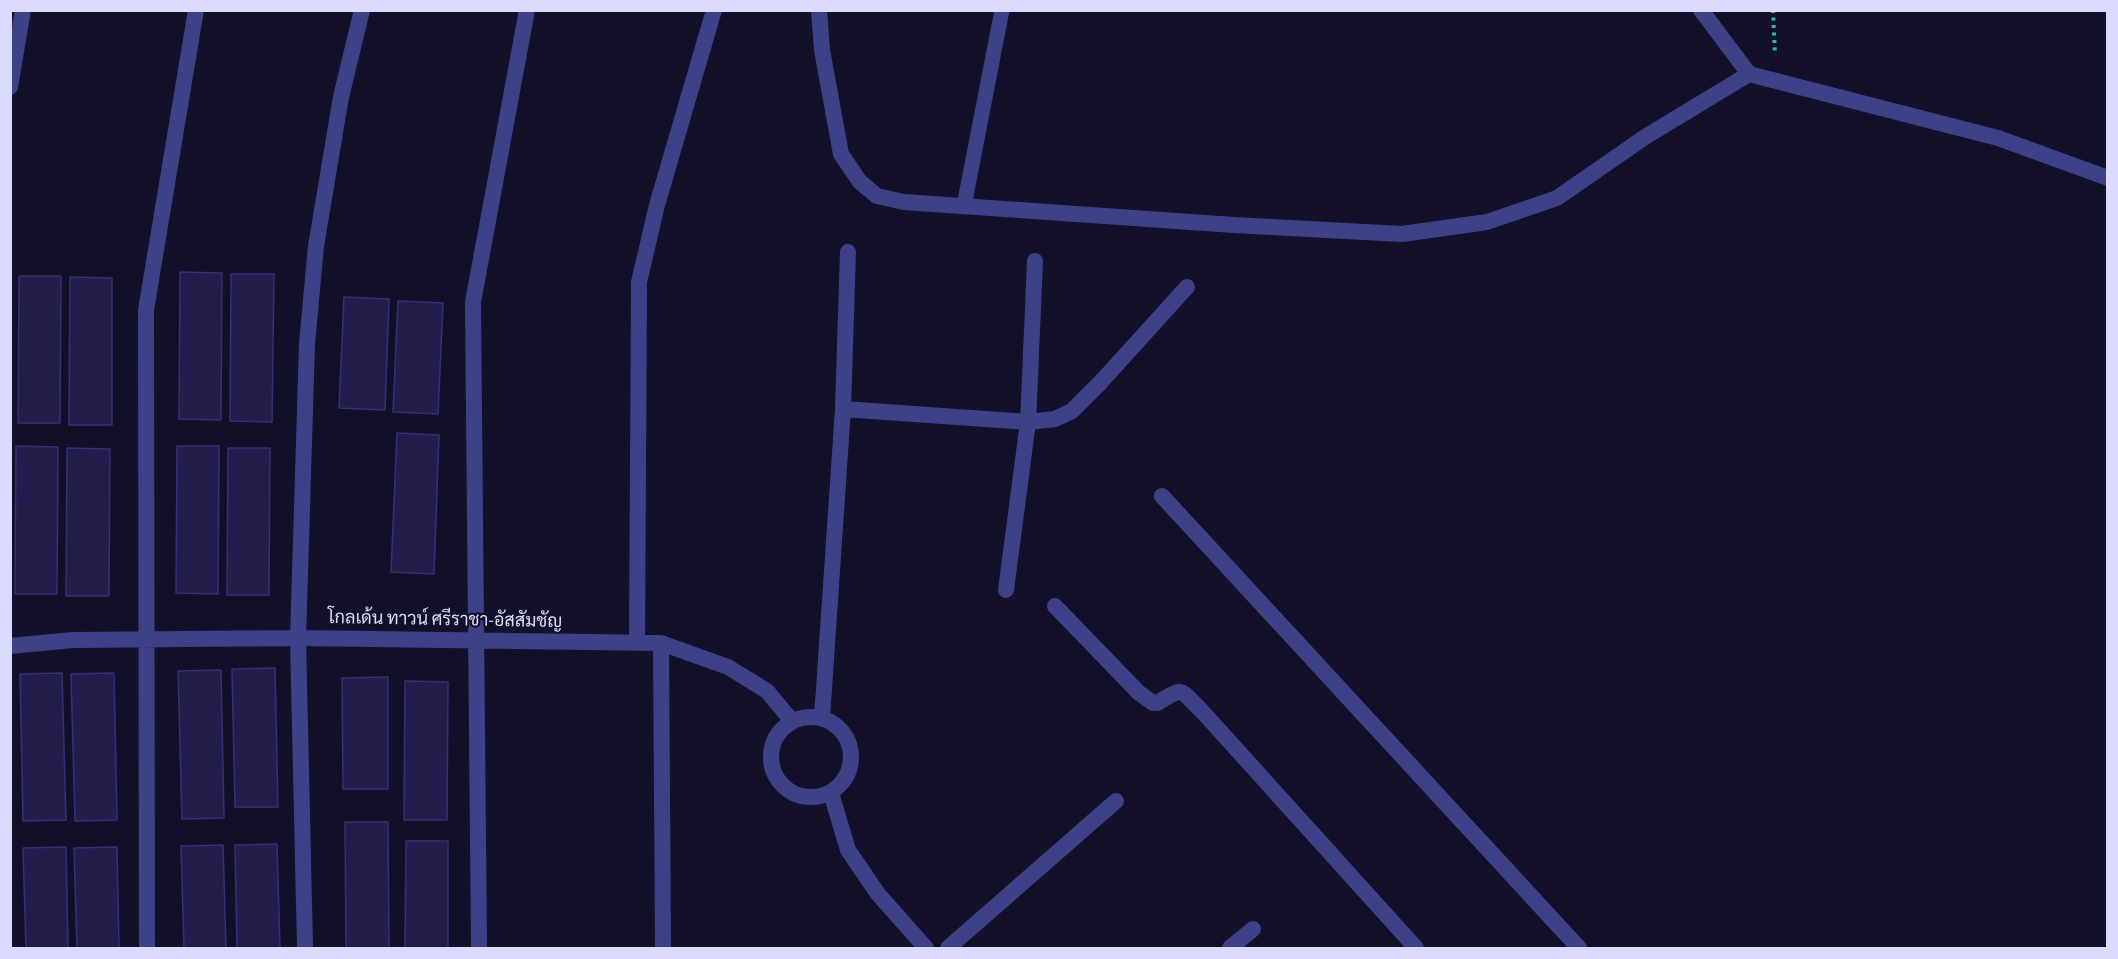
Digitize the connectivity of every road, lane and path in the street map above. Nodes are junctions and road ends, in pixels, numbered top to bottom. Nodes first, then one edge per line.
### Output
1 (23, 10) edge
2 (196, 10) edge
3 (362, 10) edge
4 (527, 10) edge
5 (714, 10) edge
6 (819, 10) edge
7 (1002, 10) edge
8 (1701, 10) edge
9 (1773, 10) edge
10 (1749, 74) junction
11 (1777, 82) junction
12 (10, 87) edge
13 (2108, 178) edge
14 (964, 206) junction
15 (848, 252) dead end
16 (1035, 261) dead end
17 (1187, 286) dead end
18 (843, 409) junction
19 (1028, 422) junction
20 (1162, 496) dead end
21 (1006, 590) dead end
22 (1055, 606) dead end
23 (298, 638) junction
24 (147, 639) junction
25 (476, 641) junction
26 (637, 643) junction
27 (661, 643) junction
28 (10, 646) edge
29 (822, 718) junction
30 (792, 721) junction
31 (831, 793) junction
32 (1116, 801) dead end
33 (1253, 929) dead end
34 (147, 948) edge
35 (305, 948) edge
36 (478, 948) edge
37 (663, 948) edge
38 (926, 948) edge
39 (948, 948) edge
40 (1230, 948) edge
41 (1416, 948) edge
42 (1579, 948) edge

1 - 12 street
2 - 24 street
3 - 23 street
4 - 25 street
5 - 26 street
6 - 14 street
7 - 14 lane
8 - 10 street
9 - 11 path
10 - 11 street
10 - 14 street
11 - 13 street
15 - 18 street
16 - 19 street
17 - 19 street
18 - 19 street
18 - 29 street
19 - 21 street
20 - 42 street
22 - 41 street
23 - 24 street, โกลเด้น ทาวน์ ศรีราชา-อัสสัมชัญ
23 - 25 street, โกลเด้น ทาวน์ ศรีราชา-อัสสัมชัญ
23 - 35 street
24 - 28 street, โกลเด้น ทาวน์ ศรีราชา-อัสสัมชัญ
24 - 34 street
25 - 26 street, โกลเด้น ทาวน์ ศรีราชา-อัสสัมชัญ
25 - 36 street
26 - 27 street, โกลเด้น ทาวน์ ศรีราชา-อัสสัมชัญ
27 - 30 street, โกลเด้น ทาวน์ ศรีราชา-อัสสัมชัญ
27 - 37 street
29 - 30 street
29 - 31 street
30 - 31 street
31 - 38 street
32 - 39 street
33 - 40 street

